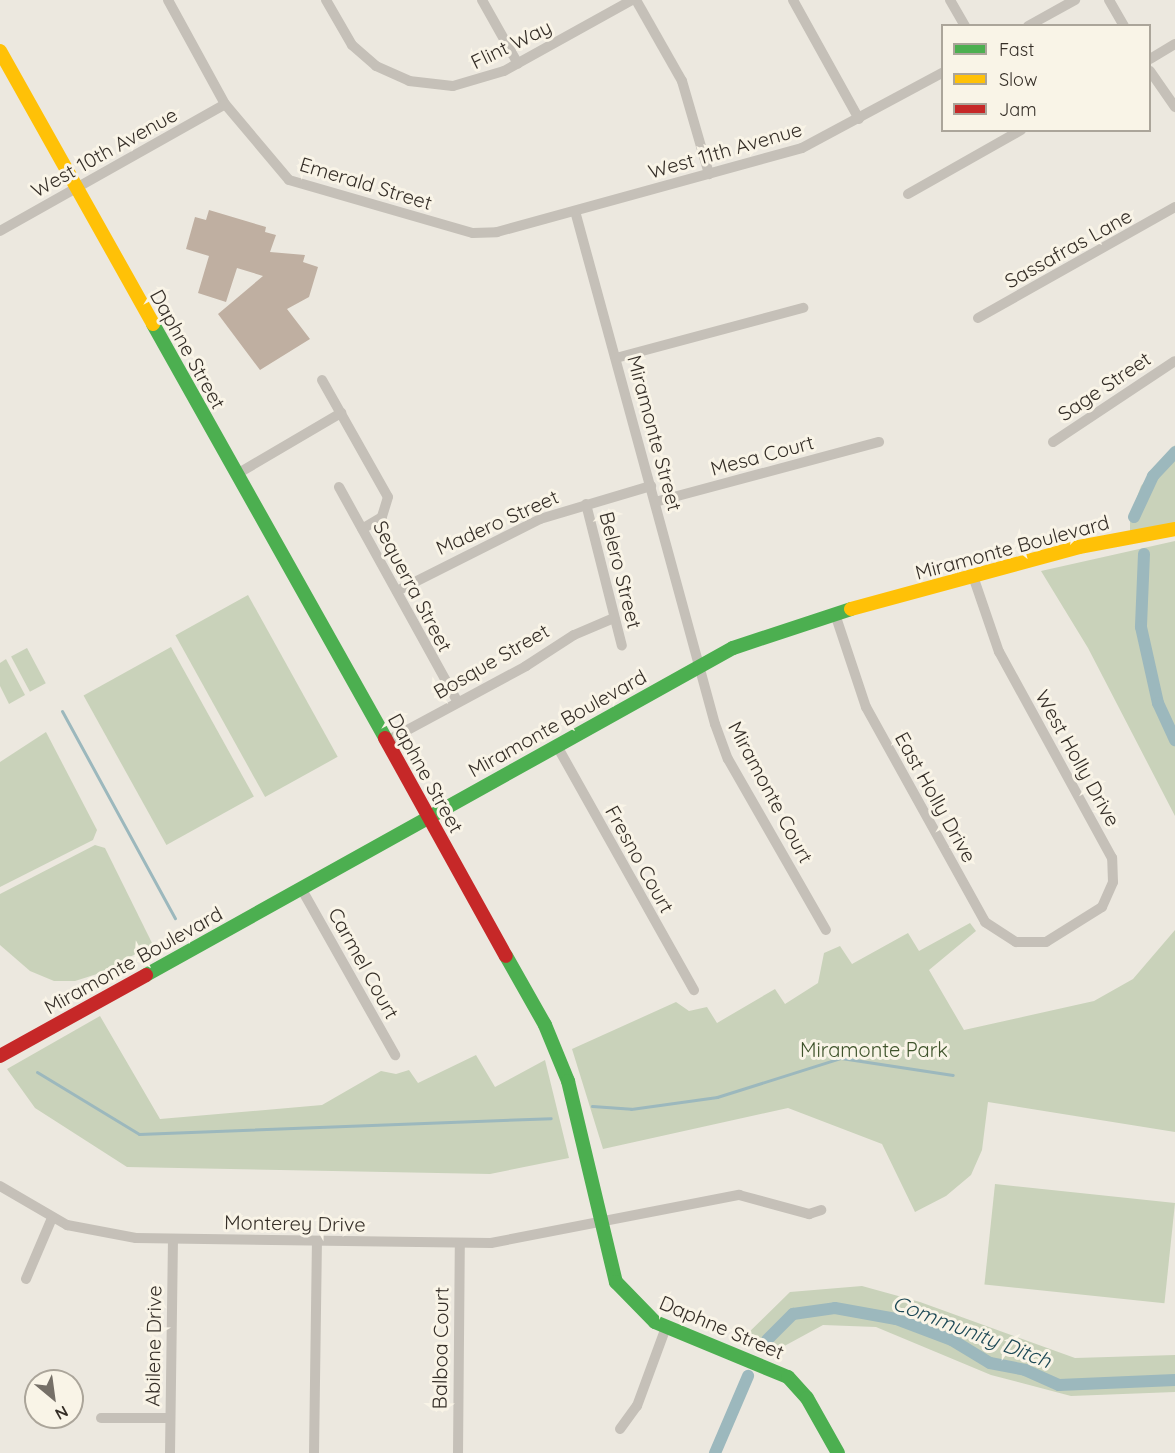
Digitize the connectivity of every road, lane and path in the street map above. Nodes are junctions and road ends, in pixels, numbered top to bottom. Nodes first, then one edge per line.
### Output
1 (168, 0) edge
2 (326, 0) edge
3 (482, 0) edge
4 (634, 0) edge
5 (792, 0) edge
6 (950, 0) edge
7 (1075, 0) edge
8 (1109, 0) edge
9 (964, 24) edge
10 (1032, 24) edge
11 (1123, 24) edge
12 (1175, 44) edge
13 (0, 51) edge
14 (1151, 58) edge
15 (518, 64) junction
16 (941, 74) edge
17 (1151, 74) edge
18 (225, 104) junction
19 (1175, 107) edge
20 (859, 119) junction
21 (1017, 132) edge
22 (709, 174) junction
23 (76, 188) junction
24 (908, 194) dead end
25 (1175, 207) edge
26 (575, 211) junction
27 (0, 231) edge
28 (803, 308) dead end
29 (978, 318) dead end
30 (616, 358) junction
31 (1175, 361) edge
32 (322, 380) dead end
33 (341, 413) junction
34 (879, 442) dead end
35 (1053, 442) dead end
36 (237, 474) junction
37 (651, 486) junction
38 (339, 487) dead end
39 (655, 502) junction
40 (586, 504) junction
41 (362, 529) junction
42 (1175, 529) edge
43 (973, 576) junction
44 (397, 591) junction
45 (834, 614) junction
46 (614, 618) junction
47 (622, 646) dead end
48 (699, 665) junction
49 (457, 701) junction
50 (387, 741) junction
51 (556, 746) junction
52 (429, 817) junction
53 (301, 888) junction
54 (826, 930) dead end
55 (1055, 938) joint
56 (694, 990) dead end
57 (395, 1055) dead end
58 (0, 1056) edge
59 (0, 1186) edge
60 (821, 1210) dead end
61 (52, 1218) junction
62 (600, 1223) junction
63 (173, 1239) junction
64 (317, 1241) junction
65 (460, 1243) junction
66 (26, 1279) dead end
67 (666, 1327) junction
68 (101, 1418) dead end
69 (170, 1418) junction
70 (620, 1428) dead end
71 (171, 1453) edge
72 (314, 1453) edge
73 (458, 1453) edge
74 (838, 1453) edge

1 - 18 street, Emerald Street
2 - 15 street, Flint Way
3 - 15 street
4 - 15 street, Flint Way
4 - 22 street
5 - 20 street
6 - 9 street
7 - 10 street
8 - 11 street
12 - 14 street
13 - 23 street, Daphne Street
16 - 20 street, West 11th Avenue
17 - 19 street
18 - 23 street, West 10th Avenue
18 - 26 street, Emerald Street
20 - 22 street, West 11th Avenue
21 - 24 street
22 - 26 street, West 11th Avenue
23 - 27 street, West 10th Avenue
23 - 36 street, Daphne Street
25 - 29 street, Sassafras Lane
26 - 30 street, Miramonte Street
28 - 30 street
30 - 37 street, Miramonte Street
31 - 35 street, Sage Street
32 - 33 street
33 - 36 street
33 - 41 street
34 - 39 street, Mesa Court
36 - 50 street, Daphne Street
37 - 39 street, Miramonte Street
37 - 40 street, Madero Street
38 - 41 street, Sequerra Street
39 - 48 street, Miramonte Street
40 - 44 street, Madero Street
40 - 46 street, Belero Street
41 - 44 street, Sequerra Street
42 - 43 street, Miramonte Boulevard
43 - 45 street, Miramonte Boulevard
43 - 55 street, West Holly Drive
44 - 49 street, Sequerra Street
45 - 48 street, Miramonte Boulevard
45 - 55 street, East Holly Drive
46 - 47 street, Belero Street
46 - 49 street, Bosque Street
48 - 51 street, Miramonte Boulevard
48 - 54 street, Miramonte Court
49 - 50 street, Bosque Street
50 - 52 street, Daphne Street
51 - 52 street, Miramonte Boulevard
51 - 56 street, Fresno Court
52 - 53 street, Miramonte Boulevard
52 - 62 street, Daphne Street
53 - 57 street, Carmel Court
53 - 58 street, Miramonte Boulevard
59 - 61 street, Monterey Drive
60 - 62 street, Monterey Drive
61 - 63 street, Monterey Drive
61 - 66 street
62 - 65 street, Monterey Drive
62 - 67 street, Daphne Street
63 - 64 street, Monterey Drive
63 - 69 street, Abilene Drive
64 - 65 street, Monterey Drive
64 - 72 street
65 - 73 street, Balboa Court
67 - 70 street
67 - 74 street, Daphne Street
68 - 69 street
69 - 71 street, Abilene Drive

